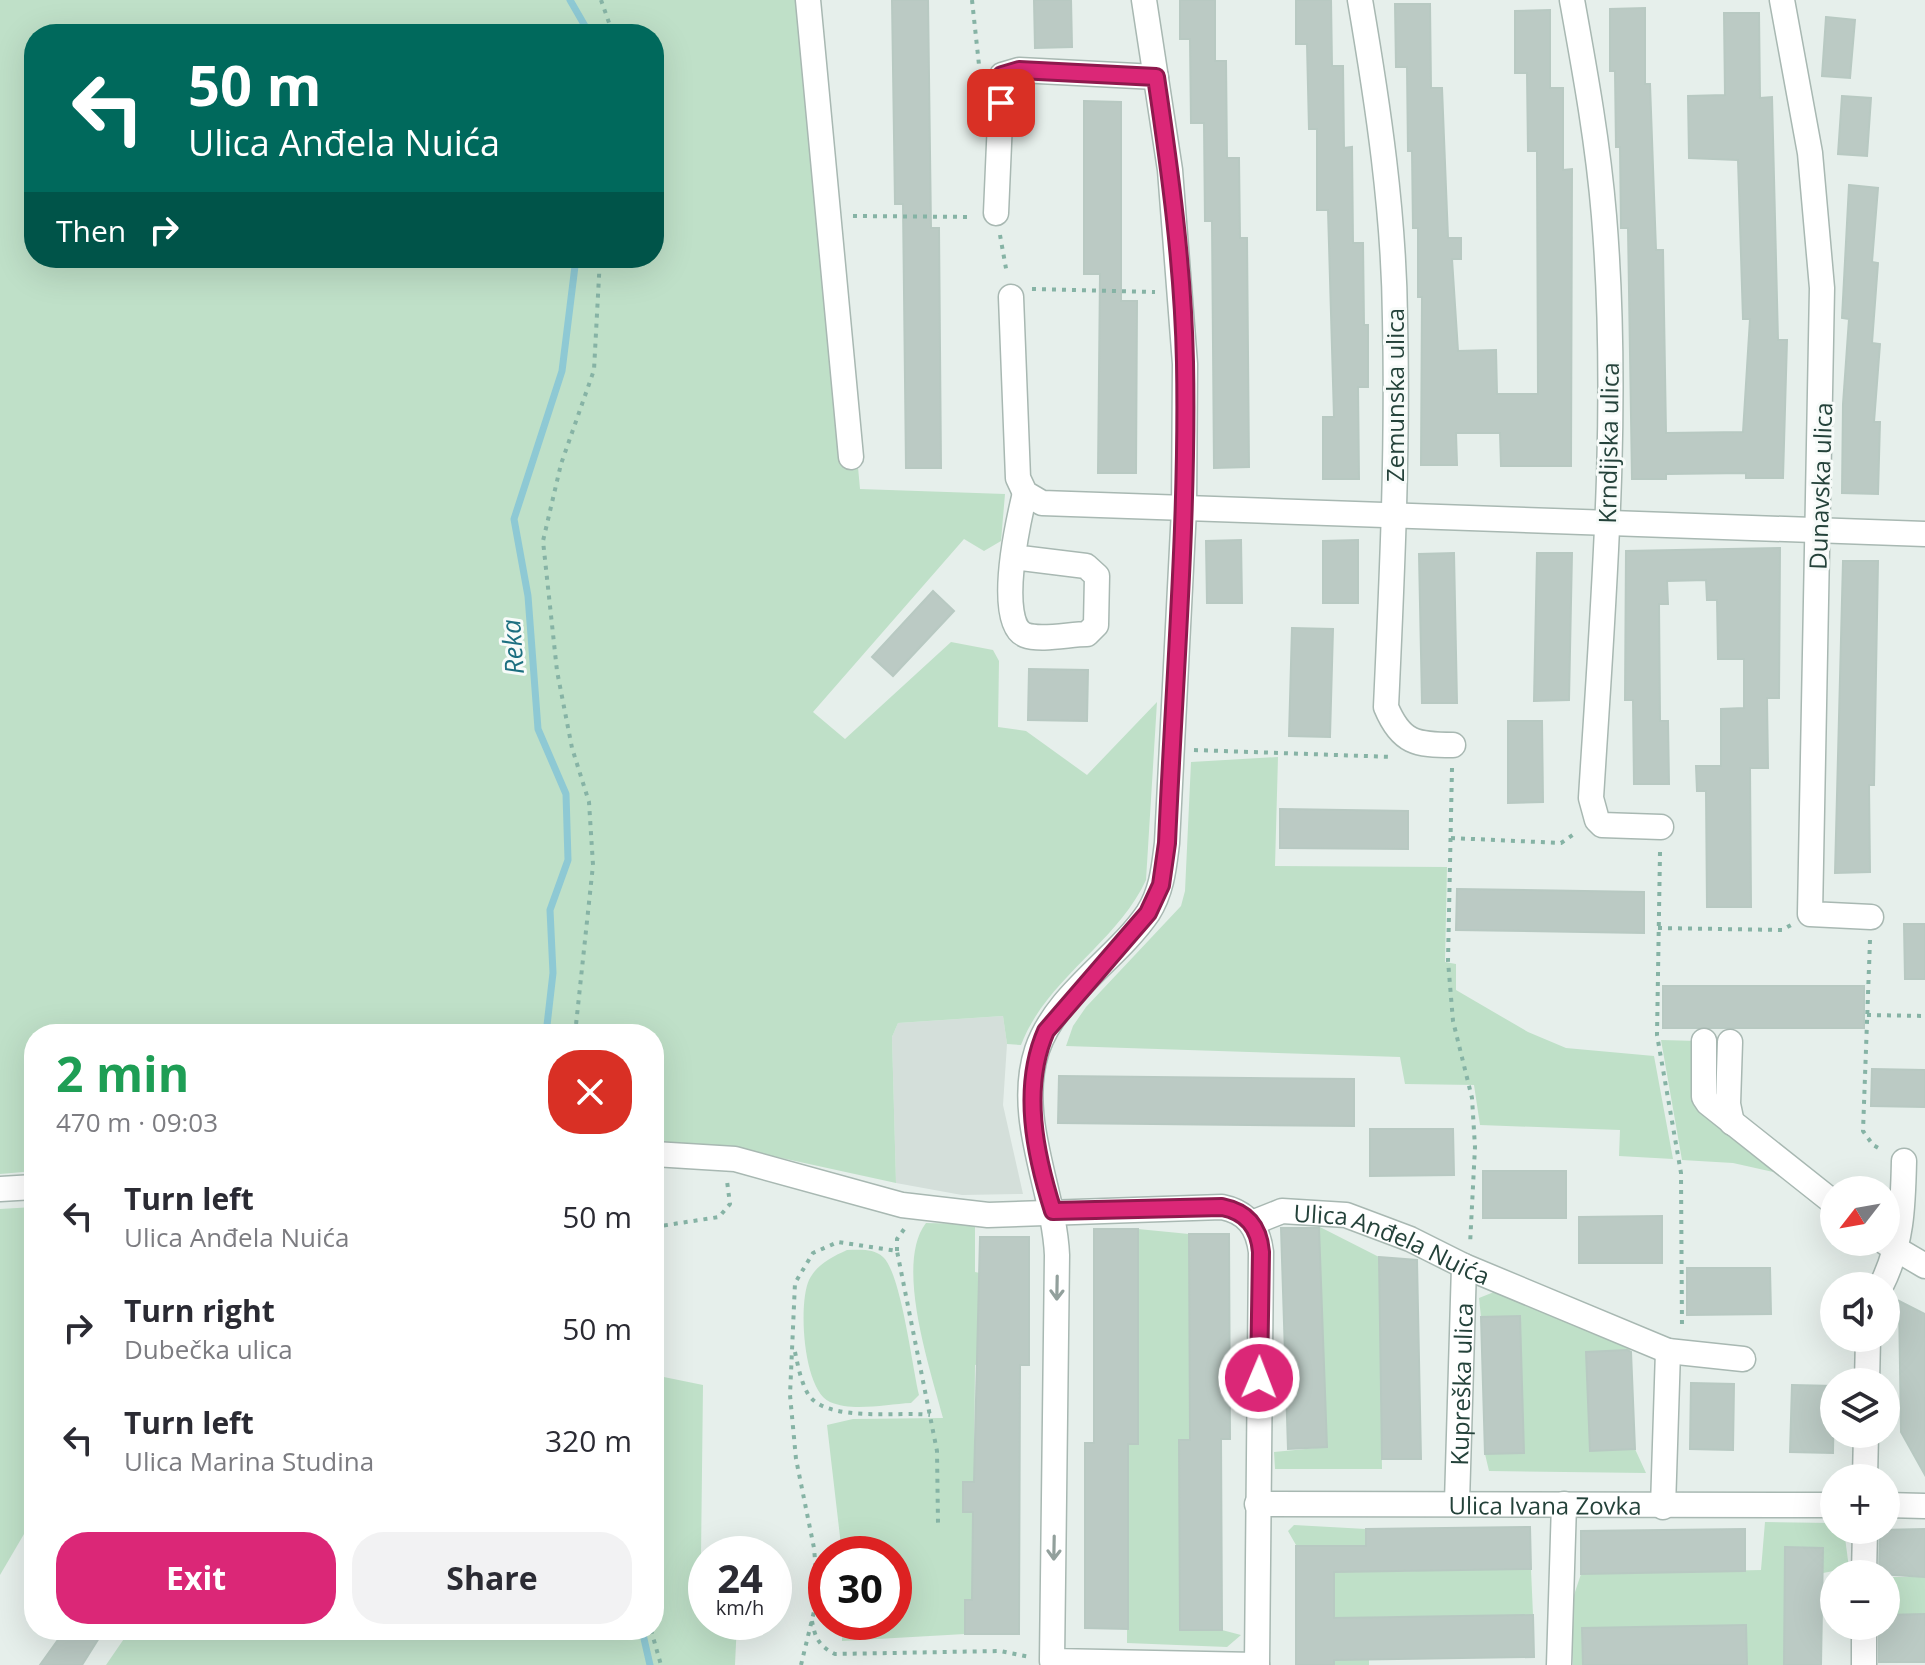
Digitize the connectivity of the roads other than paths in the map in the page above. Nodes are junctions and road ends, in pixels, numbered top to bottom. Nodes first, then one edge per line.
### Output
1 (808, 0) edge
2 (1144, 0) edge
3 (1360, 0) edge
4 (1572, 0) edge
5 (1782, 0) edge
6 (1156, 77) junction
7 (997, 215) road end
8 (1010, 292) road end
9 (851, 457) dead end
10 (1025, 493) junction
11 (1184, 509) junction
12 (1394, 516) junction
13 (1608, 525) junction
14 (1819, 531) junction
15 (1925, 534) edge
16 (1013, 557) dead end
17 (1453, 745) road end
18 (1661, 827) road end
19 (1871, 917) road end
20 (1704, 1041) dead end
21 (1730, 1042) dead end
22 (1732, 1123) junction
23 (664, 1155) edge
24 (1904, 1161) road end
25 (24, 1188) edge
26 (0, 1189) edge
27 (1820, 1192) edge
28 (1053, 1211) junction
29 (1252, 1223) junction
30 (1900, 1231) edge
31 (1900, 1252) edge
32 (1464, 1266) junction
33 (1925, 1266) edge
34 (1675, 1353) junction
35 (1743, 1359) dead end
36 (1457, 1502) junction
37 (1257, 1504) junction
38 (1564, 1504) junction
39 (1820, 1505) edge
40 (1900, 1505) edge
41 (1925, 1506) edge
42 (1663, 1507) junction
43 (1864, 1640) edge
44 (1052, 1663) edge
45 (1257, 1665) edge
46 (1559, 1665) edge
47 (1864, 1665) edge

1 - 9 street
2 - 6 street
3 - 12 street, Zemunska ulica
4 - 13 street, Krndijska ulica
5 - 14 street, Dunavska ulica
6 - 7 street
6 - 11 street
8 - 10 street
10 - 11 street
10 - 16 street
11 - 12 street
11 - 28 street
12 - 13 street
12 - 17 street, Zemunska ulica
13 - 14 street
13 - 18 street, Krndijska ulica
14 - 15 street
14 - 19 street, Dunavska ulica
20 - 22 street
21 - 22 street
22 - 27 street
23 - 28 street
24 - 30 street
25 - 26 street
28 - 29 street
28 -> 44 street
29 - 32 street, Ulica Anđela Nuića
29 - 37 street
31 - 33 street
32 - 34 street, Ulica Anđela Nuića
32 - 36 street, Kupreška ulica
34 - 35 street, Ulica Anđela Nuića
34 - 42 street
36 - 37 street, Ulica Ivana Zovka
36 - 38 street, Ulica Ivana Zovka
37 - 45 street
38 - 42 street, Ulica Ivana Zovka
38 - 46 street
39 - 42 street, Ulica Ivana Zovka
40 - 41 street
43 - 47 street
44 - 45 street

